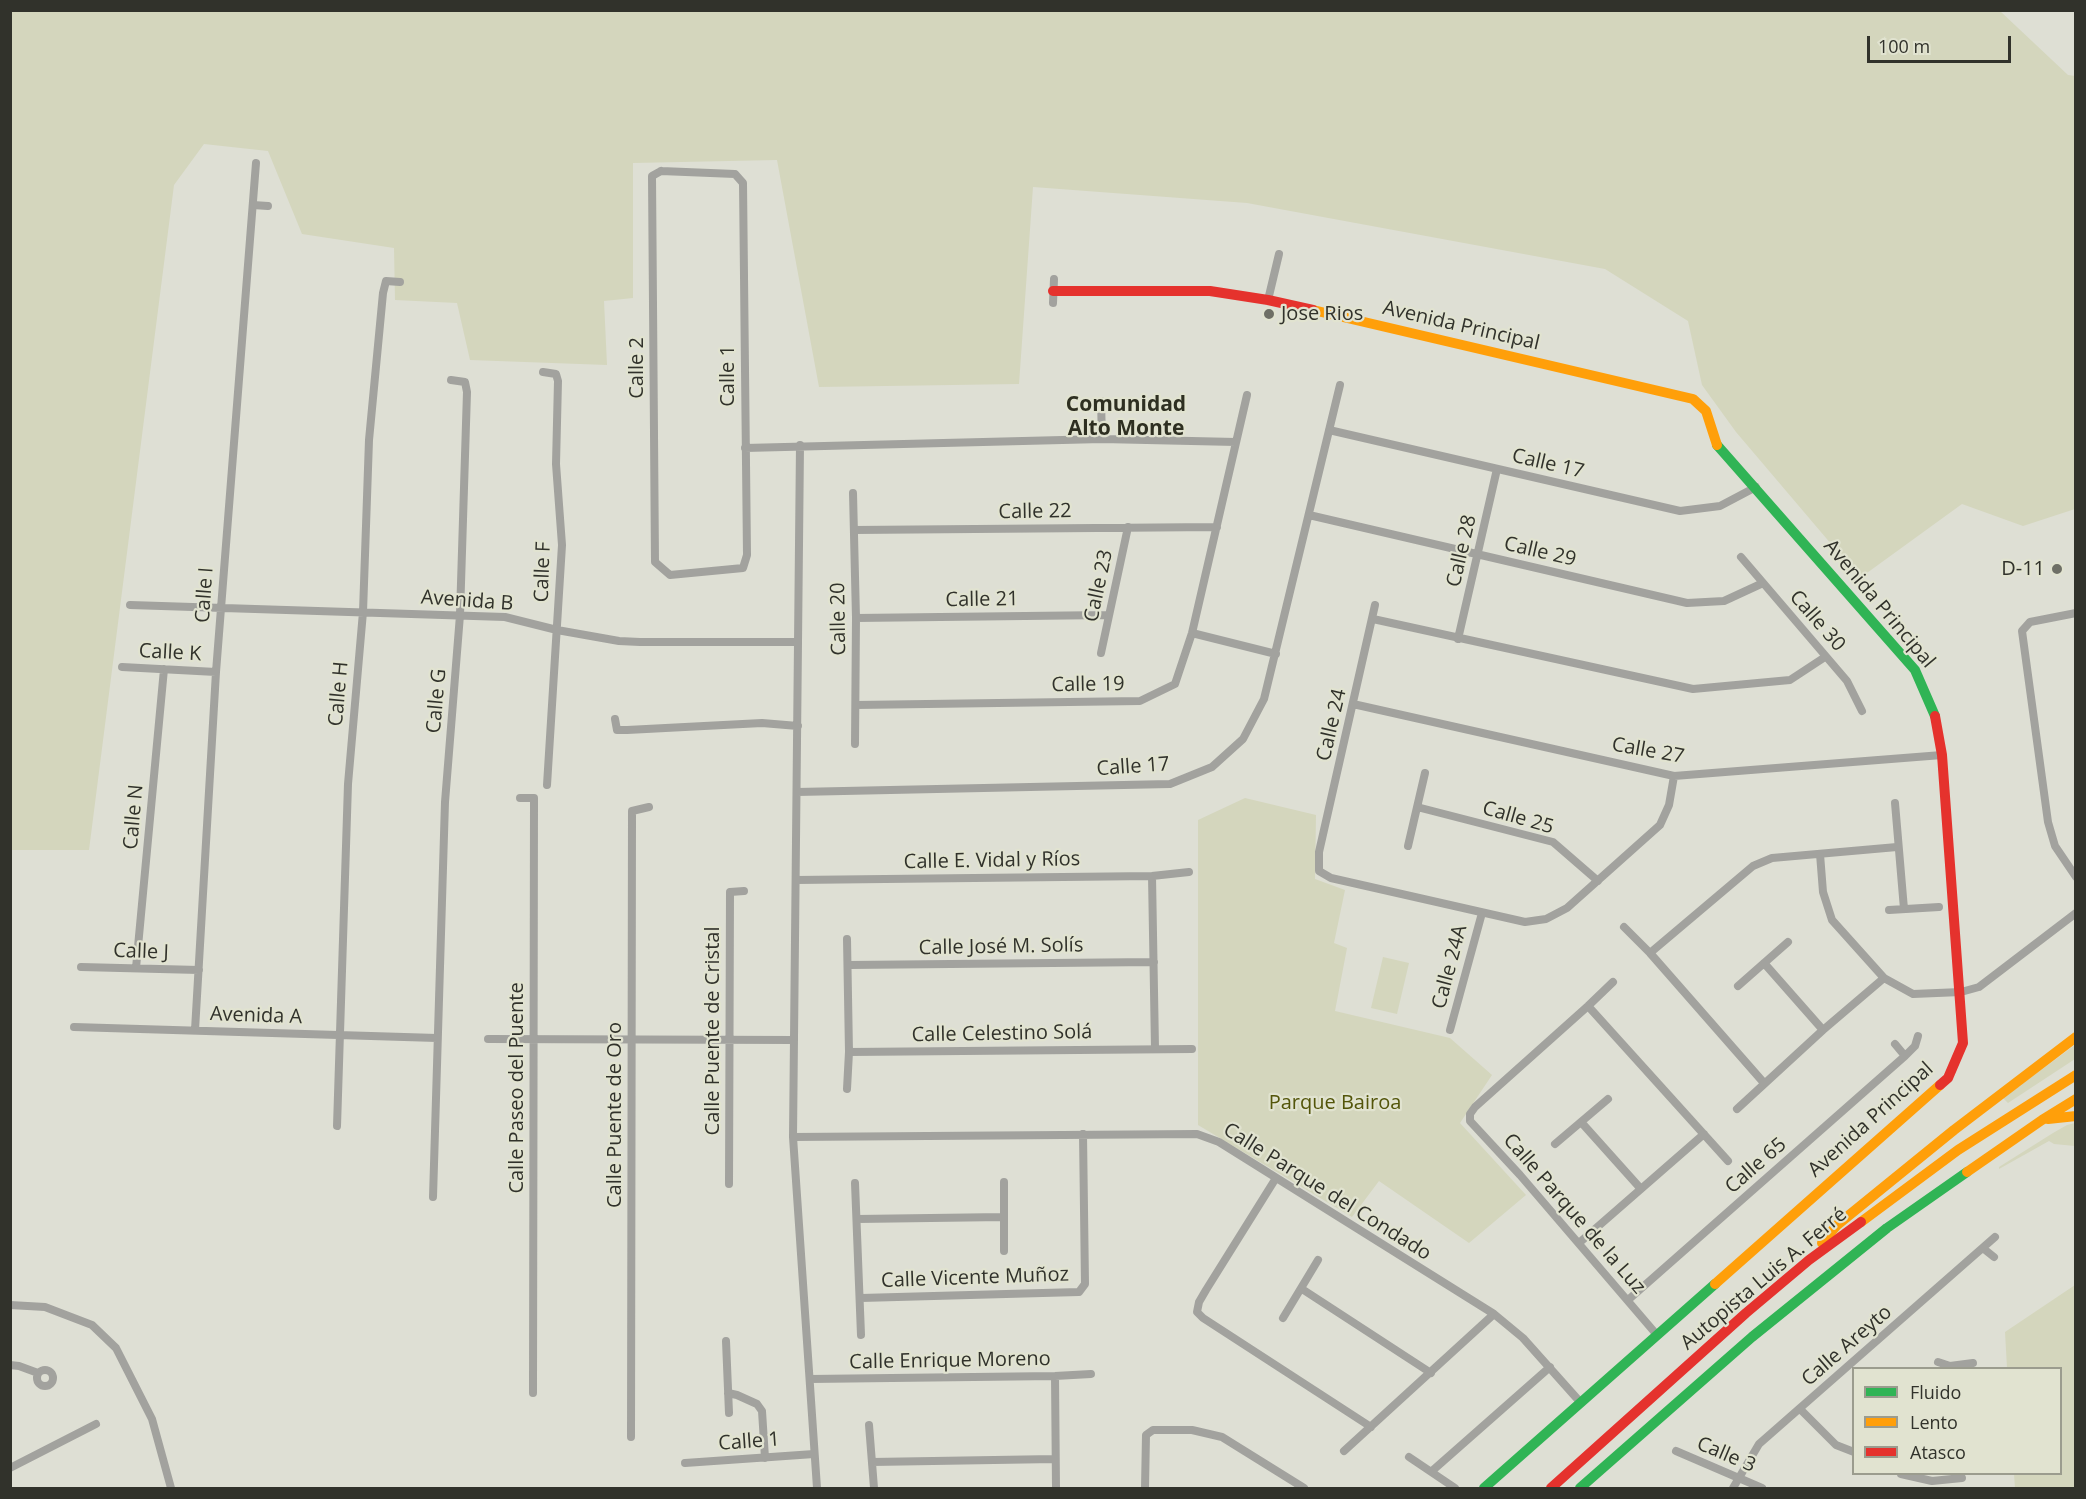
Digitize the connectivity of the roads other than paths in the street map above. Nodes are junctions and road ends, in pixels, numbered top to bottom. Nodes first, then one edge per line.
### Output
1 (256, 163) dead end
2 (743, 183) joint
3 (253, 205) junction
4 (268, 206) dead end
5 (1279, 254) dead end
6 (1054, 279) dead end
7 (400, 282) dead end
8 (1053, 291) junction
9 (1268, 300) junction
10 (1053, 303) dead end
11 (543, 372) dead end
12 (451, 380) dead end
13 (1340, 385) dead end
14 (1247, 395) dead end
15 (1101, 401) dead end
16 (1329, 430) junction
17 (1102, 439) junction
18 (1236, 442) junction
19 (800, 445) junction
20 (745, 447) junction
21 (1497, 469) junction
22 (1756, 487) junction
23 (854, 493) dead end
24 (1309, 515) junction
25 (1128, 527) junction
26 (1217, 527) junction
27 (854, 530) junction
28 (1478, 555) junction
29 (1742, 557) dead end
30 (743, 568) joint
31 (1763, 583) junction
32 (130, 605) dead end
33 (1375, 605) dead end
34 (220, 607) junction
35 (363, 612) junction
36 (2076, 613) edge
37 (460, 615) junction
38 (1109, 615) junction
39 (856, 618) junction
40 (1373, 620) junction
41 (557, 630) junction
42 (1191, 633) junction
43 (1458, 639) junction
44 (798, 642) junction
45 (1101, 653) dead end
46 (1276, 654) junction
47 (1825, 657) junction
48 (122, 667) dead end
49 (164, 669) junction
50 (216, 672) junction
51 (1353, 704) junction
52 (856, 705) junction
53 (1862, 711) dead end
54 (615, 719) dead end
55 (798, 726) junction
56 (855, 744) dead end
57 (1942, 755) junction
58 (1425, 773) dead end
59 (1674, 776) junction
60 (547, 785) dead end
61 (797, 792) junction
62 (520, 798) dead end
63 (1895, 803) dead end
64 (649, 807) dead end
65 (1417, 807) junction
66 (1408, 846) dead end
67 (1898, 847) junction
68 (1820, 855) junction
69 (1189, 872) dead end
70 (1152, 876) junction
71 (2076, 877) edge
72 (796, 880) junction
73 (1598, 881) junction
74 (744, 891) dead end
75 (1939, 907) dead end
76 (1904, 909) junction
77 (1889, 910) dead end
78 (1482, 913) junction
79 (2076, 913) edge
80 (1624, 927) dead end
81 (847, 939) dead end
82 (1788, 942) dead end
83 (1650, 953) junction
84 (1154, 962) junction
85 (1764, 963) junction
86 (849, 965) junction
87 (81, 967) dead end
88 (136, 968) junction
89 (199, 970) junction
90 (1884, 978) junction
91 (1613, 982) dead end
92 (1738, 986) dead end
93 (1960, 992) junction
94 (1588, 1006) junction
95 (74, 1027) dead end
96 (195, 1030) junction
97 (1450, 1030) dead end
98 (1823, 1030) junction
99 (340, 1035) junction
100 (1918, 1036) dead end
101 (2076, 1037) edge
102 (437, 1038) junction
103 (488, 1039) dead end
104 (534, 1040) junction
105 (730, 1040) junction
106 (794, 1040) junction
107 (632, 1041) junction
108 (1895, 1044) dead end
109 (1155, 1048) junction
110 (1192, 1049) dead end
111 (849, 1052) junction
112 (1905, 1056) junction
113 (2076, 1075) edge
114 (1764, 1083) junction
115 (847, 1089) dead end
116 (1608, 1099) dead end
117 (2076, 1099) edge
118 (1737, 1109) dead end
119 (2076, 1116) edge
120 (2042, 1120) junction
121 (1581, 1122) junction
122 (337, 1126) dead end
123 (1083, 1134) junction
124 (1704, 1134) junction
125 (793, 1137) junction
126 (1555, 1144) dead end
127 (1728, 1161) dead end
128 (1276, 1178) junction
129 (1004, 1182) dead end
130 (729, 1184) dead end
131 (855, 1184) dead end
132 (1641, 1189) junction
133 (433, 1197) dead end
134 (1004, 1216) junction
135 (857, 1219) junction
136 (1995, 1237) dead end
137 (1579, 1244) junction
138 (1984, 1249) junction
139 (1004, 1251) dead end
140 (1994, 1257) dead end
141 (1318, 1260) dead end
142 (1809, 1260) junction
143 (1302, 1289) junction
144 (861, 1298) junction
145 (1628, 1300) junction
146 (10, 1305) edge
147 (1494, 1314) junction
148 (1283, 1318) dead end
149 (861, 1335) dead end
150 (1658, 1335) junction
151 (726, 1341) dead end
152 (1938, 1362) dead end
153 (1973, 1364) dead end
154 (10, 1365) edge
155 (1855, 1366) edge
156 (1550, 1367) junction
157 (1955, 1367) edge
158 (1852, 1368) edge
159 (38, 1373) dead end
160 (1431, 1373) junction
161 (1091, 1374) dead end
162 (1055, 1376) junction
163 (810, 1379) junction
164 (533, 1393) dead end
165 (728, 1393) junction
166 (1581, 1403) junction
167 (1800, 1409) junction
168 (729, 1413) dead end
169 (96, 1424) dead end
170 (869, 1425) dead end
171 (1371, 1427) junction
172 (631, 1437) dead end
173 (1344, 1451) dead end
174 (1676, 1451) dead end
175 (1852, 1451) edge
176 (814, 1454) junction
177 (1409, 1457) dead end
178 (765, 1458) junction
179 (1055, 1460) junction
180 (872, 1462) junction
181 (685, 1463) dead end
182 (10, 1468) edge
183 (1432, 1471) junction
184 (1909, 1475) edge
185 (1962, 1476) edge
186 (1738, 1478) junction
187 (171, 1488) edge
188 (817, 1488) edge
189 (873, 1488) edge
190 (1056, 1488) edge
191 (1145, 1488) edge
192 (1304, 1488) edge
193 (1455, 1488) edge
194 (1488, 1488) edge
195 (1551, 1488) edge
196 (1580, 1488) edge
197 (1733, 1488) edge
198 (1762, 1488) edge
199 (1963, 1488) edge

1 - 3 street, Calle I
2 - 20 street, Calle 1
2 - 30 street, Calle 2
3 - 4 street
3 - 34 street, Calle I
5 - 9 street
6 - 8 street
7 - 35 street, Calle H
8 - 9 main road, Avenida Principal
8 - 10 street
9 - 22 main road, Avenida Principal
11 - 41 street, Calle F
12 - 37 street, Calle G
13 - 16 street, Calle 17
14 - 18 street, Calle 19
15 - 17 street
16 - 21 street, Calle 17
16 - 24 street, Calle 17
17 - 18 street
17 - 19 street
18 - 26 street, Calle 19
19 - 20 street
19 - 44 street
20 - 30 street, Calle 1
21 - 22 street, Calle 17
21 - 28 street, Calle 28
22 - 57 main road, Avenida Principal
23 - 27 street, Calle 20
24 - 28 street, Calle 29
24 - 46 street, Calle 17
25 - 26 street, Calle 22
25 - 27 street, Calle 22
25 - 38 street, Calle 23
26 - 42 street, Calle 19
27 - 39 street, Calle 20
28 - 31 street, Calle 29
28 - 43 street, Calle 28
29 - 31 street, Calle 30
31 - 47 street, Calle 30
32 - 34 street, Avenida B
33 - 40 street, Calle 24
34 - 35 street, Avenida B
34 - 50 street, Calle I
35 - 37 street, Avenida B
35 - 99 street, Calle H
36 - 71 street
37 - 41 street, Avenida B
37 - 102 street, Calle G
38 - 39 street, Calle 21
38 - 45 street, Calle 23
39 - 52 street, Calle 20
40 - 43 street
40 - 51 street, Calle 24
41 - 44 street, Avenida B
41 - 60 street, Calle F
42 - 46 street
42 - 52 street, Calle 19
43 - 47 street
44 - 55 street
46 - 61 street, Calle 17
47 - 53 street, Calle 30
48 - 49 street, Calle K
49 - 50 street, Calle K
49 - 88 street, Calle N
50 - 89 street, Calle I
51 - 59 street, Calle 27
51 - 78 street, Calle 24
52 - 56 street, Calle 20
54 - 55 street
55 - 61 street
57 - 59 street, Calle 27
57 - 93 main road, Avenida Principal
58 - 65 street
59 - 73 street, Calle 24
61 - 72 street
62 - 104 street, Calle Paseo del Puente
63 - 67 street
64 - 107 street, Calle Puente de Oro
65 - 66 street
65 - 73 street, Calle 25
67 - 68 street
67 - 76 street
68 - 83 street
68 - 90 street
69 - 70 street, Calle E. Vidal y Ríos
70 - 72 street, Calle E. Vidal y Ríos
70 - 84 street
72 - 106 street
73 - 78 street, Calle 24
74 - 105 street, Calle Puente de Cristal
75 - 76 street
76 - 77 street
78 - 97 street, Calle 24A
79 - 93 street
80 - 83 street
81 - 86 street
82 - 85 street
83 - 114 street
84 - 86 street, Calle José M. Solís
84 - 109 street
85 - 92 street
85 - 98 street
86 - 111 street
87 - 88 street, Calle J
88 - 89 street, Calle J
89 - 96 street, Calle I
90 - 93 street
90 - 98 street
91 - 94 street
93 - 150 main road, Avenida Principal
94 - 124 street
94 - 137 street, Calle Parque de la Luz
95 - 96 street, Avenida A
96 - 99 street, Avenida A
98 - 114 street
99 - 102 street, Avenida A
99 - 122 street, Calle H
100 - 112 street, Calle 65
101 - 142 main road
102 - 133 street, Calle G
103 - 104 street
104 - 107 street
104 - 164 street, Calle Paseo del Puente
105 - 106 street
105 - 107 street
105 - 130 street, Calle Puente de Cristal
106 - 125 street
107 - 172 street, Calle Puente de Oro
108 - 112 street
109 - 110 street, Calle Celestino Solá
109 - 111 street, Calle Celestino Solá
111 - 115 street
112 - 145 street, Calle 65
113 - 142 main road, Autopista Luis A. Ferré
114 - 118 street
116 - 121 street
117 - 120 main road, Autopista Luis A. Ferré
119 - 120 main road
120 - 196 main road, Autopista Luis A. Ferré
121 - 126 street
121 - 132 street
123 - 125 street, Calle Parque del Condado
123 - 128 street, Calle Parque del Condado
123 - 144 street, Calle Vicente Muñoz
124 - 127 street
124 - 132 street
125 - 163 street
128 - 147 street, Calle Parque del Condado
128 - 171 street
129 - 134 street
131 - 135 street
132 - 137 street
134 - 135 street
134 - 139 street
135 - 144 street
136 - 138 street, Calle Areyto
137 - 145 street, Calle Parque de la Luz
138 - 140 street
138 - 155 street, Calle Areyto
141 - 143 street
142 - 195 main road, Autopista Luis A. Ferré
143 - 148 street
143 - 160 street
144 - 149 street
145 - 150 street, Calle Parque de la Luz
146 - 187 street
147 - 156 street, Calle Parque del Condado
147 - 160 street
150 - 166 main road, Avenida Principal
151 - 165 street
152 - 157 street
153 - 157 street
154 - 159 street
156 - 166 street, Calle Parque del Condado
156 - 183 street
158 - 167 street, Calle Areyto
160 - 171 street
161 - 162 street, Calle Enrique Moreno
162 - 163 street, Calle Enrique Moreno
162 - 179 street
163 - 176 street
165 - 168 street
165 - 178 street
166 - 194 main road, Avenida Principal
167 - 175 street
167 - 186 street, Calle Areyto
169 - 182 street
170 - 180 street
171 - 173 street
174 - 186 street, Calle 3
176 - 178 street, Calle 1
176 - 188 street
177 - 183 street
178 - 181 street, Calle 1
179 - 180 street
179 - 190 street
180 - 189 street
183 - 193 street
184 - 185 street
185 - 199 street
186 - 197 street, Calle Areyto
186 - 198 street, Calle 3
191 - 192 street

